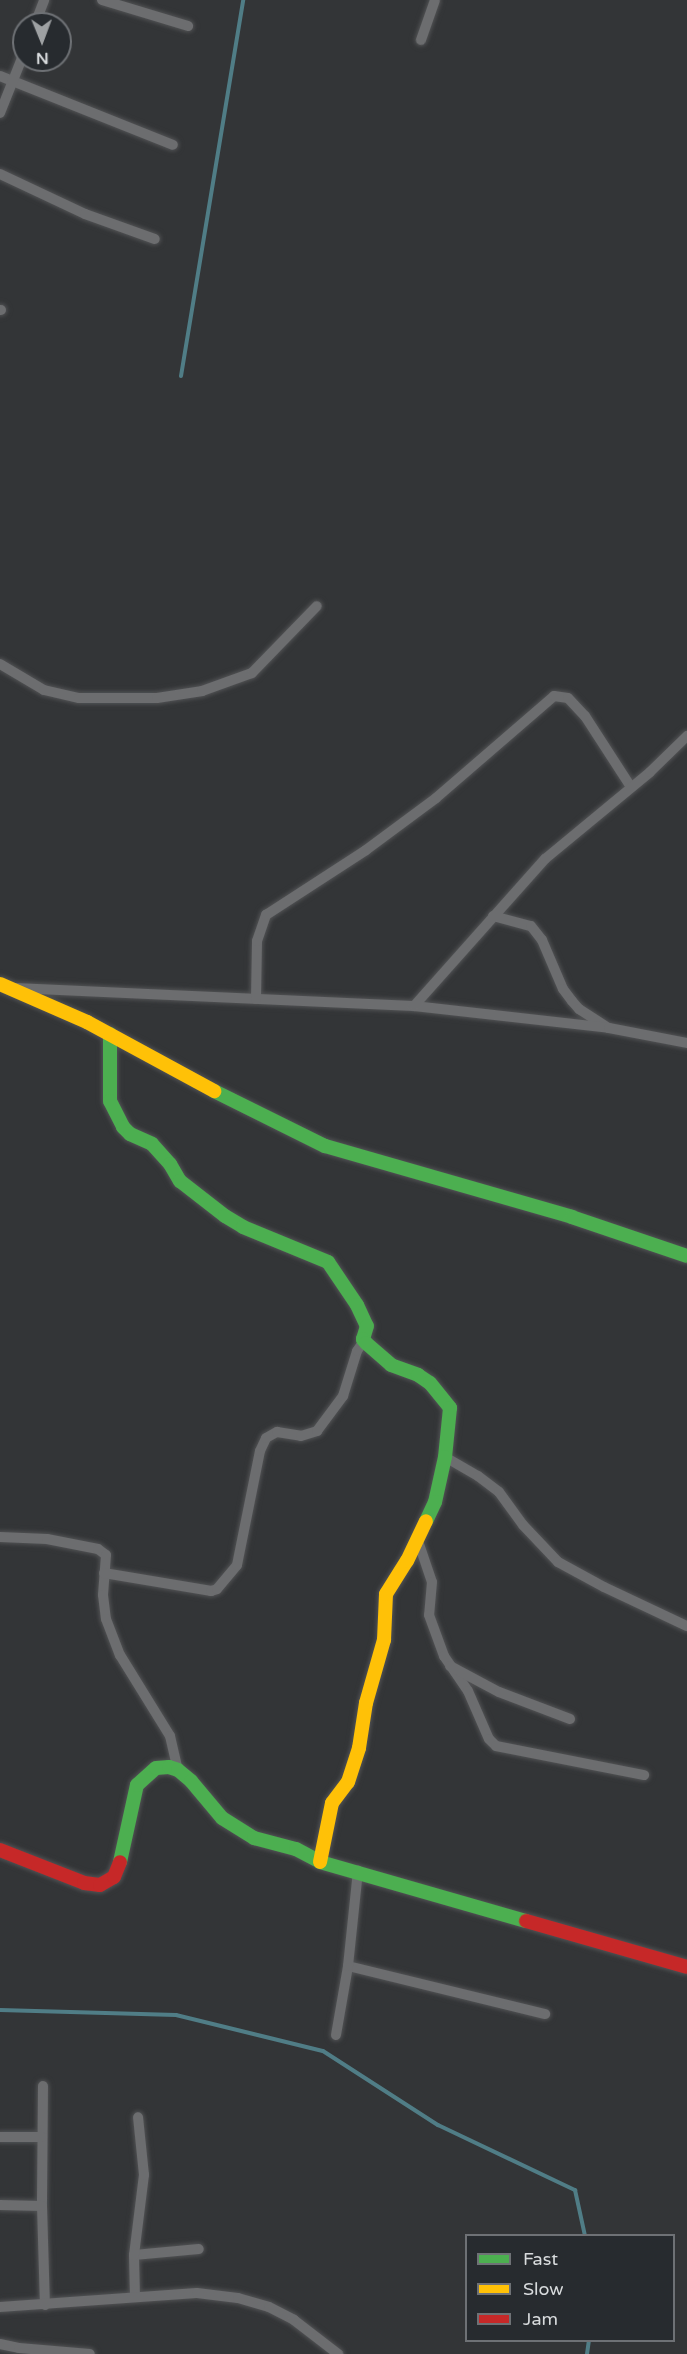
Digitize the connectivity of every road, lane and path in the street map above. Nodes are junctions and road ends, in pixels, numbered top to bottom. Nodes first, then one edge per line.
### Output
1 (102, 0) edge
2 (435, 0) edge
3 (188, 26) dead end
4 (421, 40) dead end
5 (17, 72) edge
6 (0, 76) edge
7 (14, 80) junction
8 (0, 113) edge
9 (173, 145) dead end
10 (0, 174) edge
11 (155, 239) dead end
12 (317, 606) dead end
13 (0, 664) edge
14 (687, 736) edge
15 (631, 787) junction
16 (493, 916) junction
17 (4, 987) edge
18 (256, 999) junction
19 (414, 1006) junction
20 (609, 1029) junction
21 (110, 1034) junction
22 (687, 1043) edge
23 (687, 1256) edge
24 (364, 1341) junction
25 (445, 1458) junction
26 (0, 1537) edge
27 (417, 1538) junction
28 (104, 1573) junction
29 (687, 1626) edge
30 (449, 1666) junction
31 (570, 1719) dead end
32 (178, 1770) junction
33 (644, 1775) dead end
34 (0, 1850) edge
35 (320, 1862) junction
36 (358, 1871) junction
37 (348, 1966) junction
38 (687, 1967) edge
39 (545, 2014) dead end
40 (336, 2035) dead end
41 (43, 2086) dead end
42 (138, 2117) dead end
43 (0, 2137) edge
44 (42, 2137) junction
45 (0, 2205) edge
46 (42, 2206) junction
47 (199, 2249) dead end
48 (134, 2255) junction
49 (135, 2297) junction
50 (45, 2305) junction
51 (0, 2307) edge
52 (0, 2343) edge
53 (90, 2354) edge
54 (338, 2354) edge

1 - 3 street
2 - 4 street
5 - 7 street
6 - 7 street
7 - 8 street
7 - 9 street
10 - 11 street
12 - 13 street
14 - 15 street
15 - 16 street
15 - 18 street
16 - 19 street
16 - 20 street
17 - 18 street
17 - 21 street
18 - 19 street
19 - 20 street
20 - 22 street
21 - 23 street
21 - 24 street
24 - 25 street
24 - 28 street
25 - 27 street
25 - 29 street
26 - 28 street
27 - 30 street
27 - 35 street
28 - 32 street
30 - 31 street
30 - 33 street
32 - 34 street
32 - 35 street
35 - 36 street
36 - 37 street
36 - 38 street
37 - 39 street
37 - 40 street
41 - 44 street
42 - 48 street
43 - 44 street
44 - 46 street
45 - 46 street
46 - 50 street
47 - 48 street
48 - 49 street
49 - 50 street
49 - 54 street
50 - 51 street
52 - 53 street

